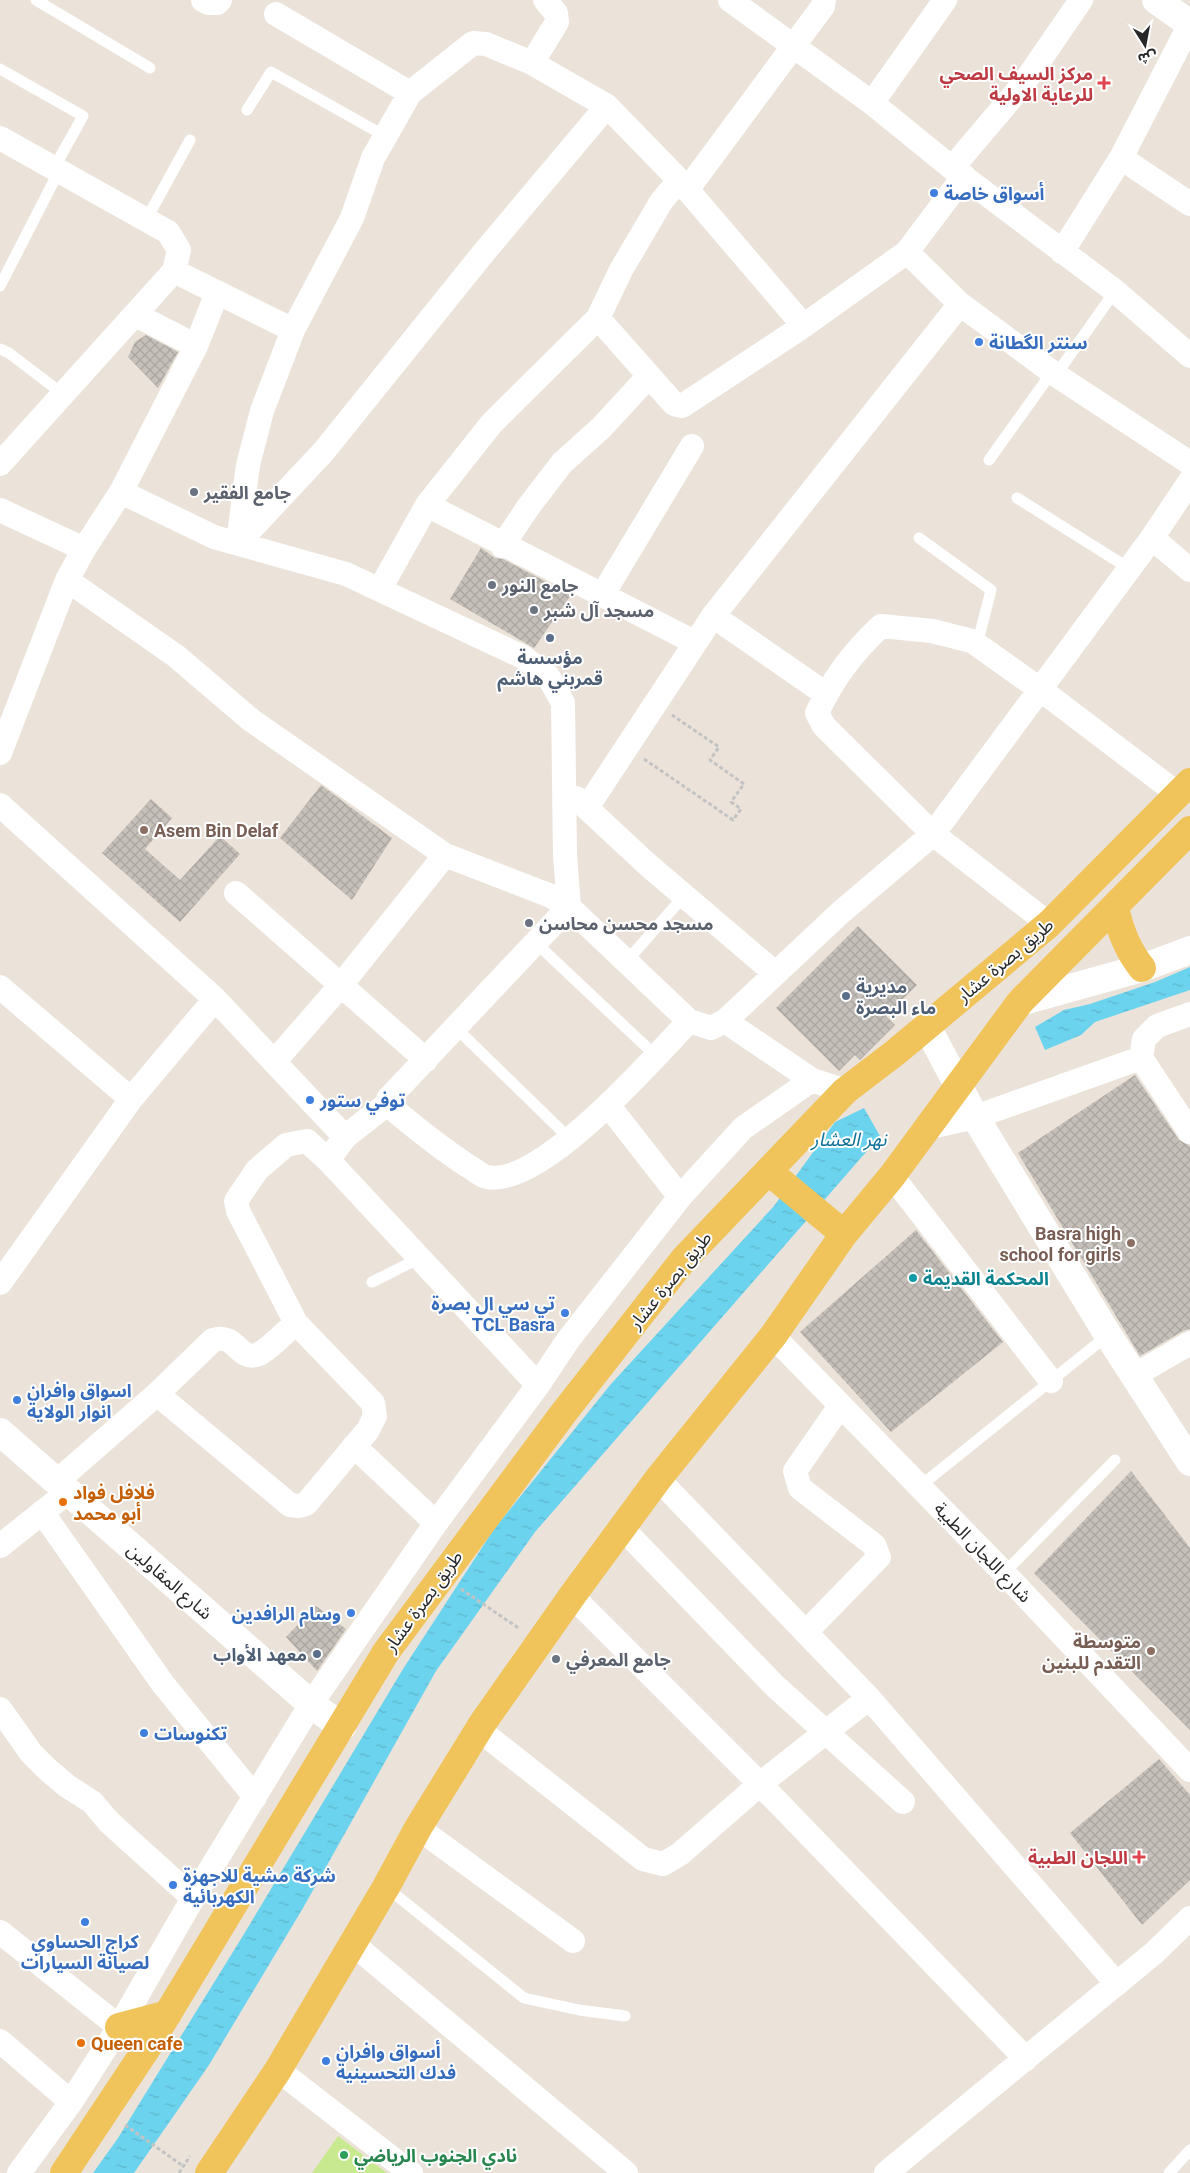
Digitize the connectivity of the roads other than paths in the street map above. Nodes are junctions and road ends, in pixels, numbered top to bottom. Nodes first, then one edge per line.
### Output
1 (36, 0) edge
2 (203, 0) edge
3 (220, 0) edge
4 (545, 0) edge
5 (730, 0) edge
6 (824, 0) edge
7 (946, 0) edge
8 (1081, 0) edge
9 (1156, 0) edge
10 (276, 14) dead end
11 (1190, 24) edge
12 (795, 46) junction
13 (532, 62) junction
14 (150, 68) dead end
15 (0, 69) edge
16 (410, 92) junction
17 (872, 104) junction
18 (607, 106) junction
19 (247, 110) dead end
20 (385, 136) junction
21 (0, 138) edge
22 (190, 140) dead end
23 (1121, 158) junction
24 (56, 170) junction
25 (958, 172) junction
26 (683, 185) junction
27 (1190, 204) edge
28 (146, 220) junction
29 (908, 252) junction
30 (1062, 252) junction
31 (174, 271) junction
32 (0, 286) edge
33 (1115, 291) junction
34 (217, 293) junction
35 (960, 304) junction
36 (136, 315) junction
37 (598, 318) junction
38 (803, 325) junction
39 (293, 330) junction
40 (196, 346) junction
41 (0, 349) edge
42 (1190, 356) edge
43 (1054, 374) junction
44 (649, 376) junction
45 (64, 394) junction
46 (692, 446) dead end
47 (989, 460) dead end
48 (1190, 463) edge
49 (0, 464) edge
50 (1190, 481) edge
51 (121, 492) junction
52 (1017, 498) dead end
53 (426, 505) junction
54 (0, 510) edge
55 (919, 538) dead end
56 (1152, 538) junction
57 (238, 543) junction
58 (502, 546) junction
59 (84, 549) junction
60 (1130, 569) junction
61 (1190, 570) edge
62 (67, 580) junction
63 (380, 589) junction
64 (604, 594) junction
65 (713, 616) junction
66 (694, 642) junction
67 (977, 645) junction
68 (1041, 690) junction
69 (826, 694) junction
70 (0, 753) edge
71 (564, 788) junction
72 (1184, 788) edge
73 (0, 806) edge
74 (588, 806) junction
75 (1190, 830) edge
76 (933, 834) junction
77 (445, 855) junction
78 (236, 893) dead end
79 (684, 896) junction
80 (570, 908) junction
81 (1115, 908) junction
82 (1049, 924) junction
83 (536, 943) junction
84 (1190, 950) edge
85 (626, 962) junction
86 (1142, 968) junction
87 (775, 974) junction
88 (341, 985) junction
89 (2, 992) edge
90 (215, 999) junction
91 (1020, 1002) junction
92 (1190, 1014) edge
93 (689, 1021) junction
94 (725, 1021) junction
95 (926, 1025) junction
96 (456, 1028) junction
97 (656, 1056) junction
98 (1141, 1058) junction
99 (426, 1060) junction
100 (274, 1062) junction
101 (812, 1080) junction
102 (959, 1085) junction
103 (845, 1091) junction
104 (131, 1099) junction
105 (387, 1104) junction
106 (608, 1105) junction
107 (975, 1117) junction
108 (926, 1128) junction
109 (1190, 1132) edge
110 (345, 1137) junction
111 (569, 1138) junction
112 (328, 1160) junction
113 (774, 1176) junction
114 (892, 1176) junction
115 (680, 1197) junction
116 (836, 1228) junction
117 (420, 1258) junction
118 (372, 1282) dead end
119 (0, 1283) edge
120 (296, 1323) junction
121 (1108, 1335) junction
122 (773, 1336) junction
123 (1190, 1342) edge
124 (1136, 1375) junction
125 (1051, 1381) junction
126 (538, 1385) junction
127 (157, 1394) junction
128 (840, 1406) junction
129 (0, 1432) edge
130 (354, 1446) junction
131 (1116, 1460) dead end
132 (1190, 1462) edge
133 (658, 1479) junction
134 (62, 1487) junction
135 (919, 1487) junction
136 (42, 1512) junction
137 (436, 1523) junction
138 (622, 1528) junction
139 (0, 1546) edge
140 (1004, 1573) junction
141 (572, 1596) junction
142 (806, 1632) junction
143 (869, 1698) junction
144 (311, 1704) junction
145 (0, 1709) edge
146 (342, 1727) junction
147 (478, 1730) junction
148 (826, 1731) junction
149 (1190, 1770) edge
150 (760, 1784) junction
151 (255, 1797) junction
152 (904, 1802) dead end
153 (418, 1828) junction
154 (386, 1887) junction
155 (193, 1898) junction
156 (1190, 1918) edge
157 (0, 1932) edge
158 (573, 1941) dead end
159 (353, 1944) junction
160 (1117, 1984) junction
161 (168, 2014) junction
162 (625, 2016) dead end
163 (119, 2027) junction
164 (0, 2041) edge
165 (1026, 2059) junction
166 (278, 2070) junction
167 (70, 2102) junction
168 (1190, 2150) edge
169 (200, 2163) edge
170 (20, 2173) edge
171 (64, 2173) edge
172 (411, 2173) edge
173 (626, 2173) edge
174 (886, 2173) edge
175 (1169, 2173) edge

1 - 14 lane
2 - 3 street
4 - 13 street
5 - 12 street
6 - 12 street
7 - 17 street
8 - 25 street
9 - 11 street
10 - 16 street
11 - 23 street
12 - 17 street
12 - 26 street
13 - 16 street
13 - 18 street
15 - 24 lane
16 - 20 street
17 - 25 street
18 - 26 street
18 - 57 street
19 - 20 lane
20 - 39 street
21 - 24 street
22 - 28 lane
23 - 27 street
23 - 30 street
24 - 28 street
24 - 32 lane
25 - 29 street
25 - 30 street
26 - 37 street
26 - 38 street
28 - 31 street
29 - 35 street
29 - 38 street
30 - 33 street
31 - 34 street
31 - 36 street
33 - 42 street
33 - 43 lane
34 - 39 street
34 - 40 street
35 - 43 street
35 - 65 street
36 - 40 street
36 - 45 street
37 - 44 street
37 - 53 street
38 - 44 street
39 - 57 street
40 - 51 street
41 - 45 lane
43 - 47 lane
43 - 48 street
44 - 58 street
45 - 49 street
46 - 64 street
50 - 56 street
51 - 57 street
51 - 59 street
52 - 60 lane
53 - 58 street
53 - 63 street
54 - 59 street
55 - 67 lane
56 - 60 street
56 - 61 street
57 - 63 street
58 - 64 street
59 - 62 street
60 - 68 street
62 - 70 street
62 - 77 street
63 - 71 street
64 - 66 street
65 - 66 street
65 - 69 street
66 - 74 street
67 - 68 street
67 - 69 street
68 - 72 street
68 - 76 street
69 - 76 street
71 - 74 street
71 - 80 street
72 - 82 main road, طريق بصرة عشار
73 - 90 street
74 - 79 street
75 - 81 main road
76 - 82 street
76 - 87 street
77 - 80 street
77 - 88 street
78 - 88 street
79 - 85 lane
79 - 87 street
80 - 83 street
80 - 85 street
81 - 86 main road
81 - 91 main road
82 - 95 main road, طريق بصرة عشار
83 - 96 street
83 - 97 lane
84 - 86 street
85 - 93 street
86 - 91 street
87 - 94 street
88 - 99 street
88 - 100 street
89 - 104 street
90 - 100 street
90 - 104 street
91 - 102 main road
92 - 98 street
93 - 94 street
93 - 97 street
94 - 101 street
95 - 102 street
95 - 103 main road, طريق بصرة عشار
96 - 99 street
96 - 111 lane
97 - 106 street
98 - 107 street
98 - 109 street
99 - 105 street
100 - 110 street
101 - 103 street
101 - 115 street
102 - 107 street
102 - 108 main road
103 - 113 main road, طريق بصرة عشار
104 - 119 street
105 - 110 street
105 - 111 street
106 - 111 street
106 - 115 street
107 - 108 street
107 - 121 street
108 - 114 main road
110 - 112 street
112 - 117 street
112 - 120 street
113 - 116 main road
113 - 146 main road, طريق بصرة عشار
114 - 116 main road
114 - 125 street
115 - 126 street
116 - 122 main road
117 - 118 lane
117 - 126 street
120 - 127 street
120 - 130 street
121 - 124 street
121 - 125 lane
122 - 128 street, شارع اللجان الطبية
122 - 133 main road
123 - 124 street
124 - 132 street
125 - 135 lane
126 - 137 street
127 - 130 street
127 - 134 street
128 - 135 street, شارع اللجان الطبية
128 - 142 street
129 - 134 street, شارع المقاولين
130 - 137 street
131 - 140 lane
133 - 138 main road
133 - 142 street
134 - 136 street
134 - 144 street, شارع المقاولين
135 - 140 street, شارع اللجان الطبية
136 - 139 street
136 - 151 street
137 - 144 street
138 - 141 main road
138 - 148 street
140 - 149 street, شارع اللجان الطبية
141 - 147 main road
141 - 150 street
142 - 143 street
143 - 148 street
143 - 160 street
144 - 146 street, شارع المقاولين
144 - 151 street
145 - 155 street
146 - 161 main road, طريق بصرة عشار
147 - 150 street
147 - 153 main road
148 - 150 street
148 - 152 street
150 - 165 street
151 - 155 street
153 - 154 main road
153 - 158 street
154 - 159 main road
154 - 162 lane
155 - 163 street
156 - 160 street
157 - 163 street
159 - 166 main road
159 - 173 street
160 - 165 street
161 - 163 main road
161 - 171 main road, طريق بصرة عشار
163 - 167 street
164 - 167 street
165 - 174 street
166 - 169 main road
166 - 172 street
167 - 170 street
168 - 175 lane

